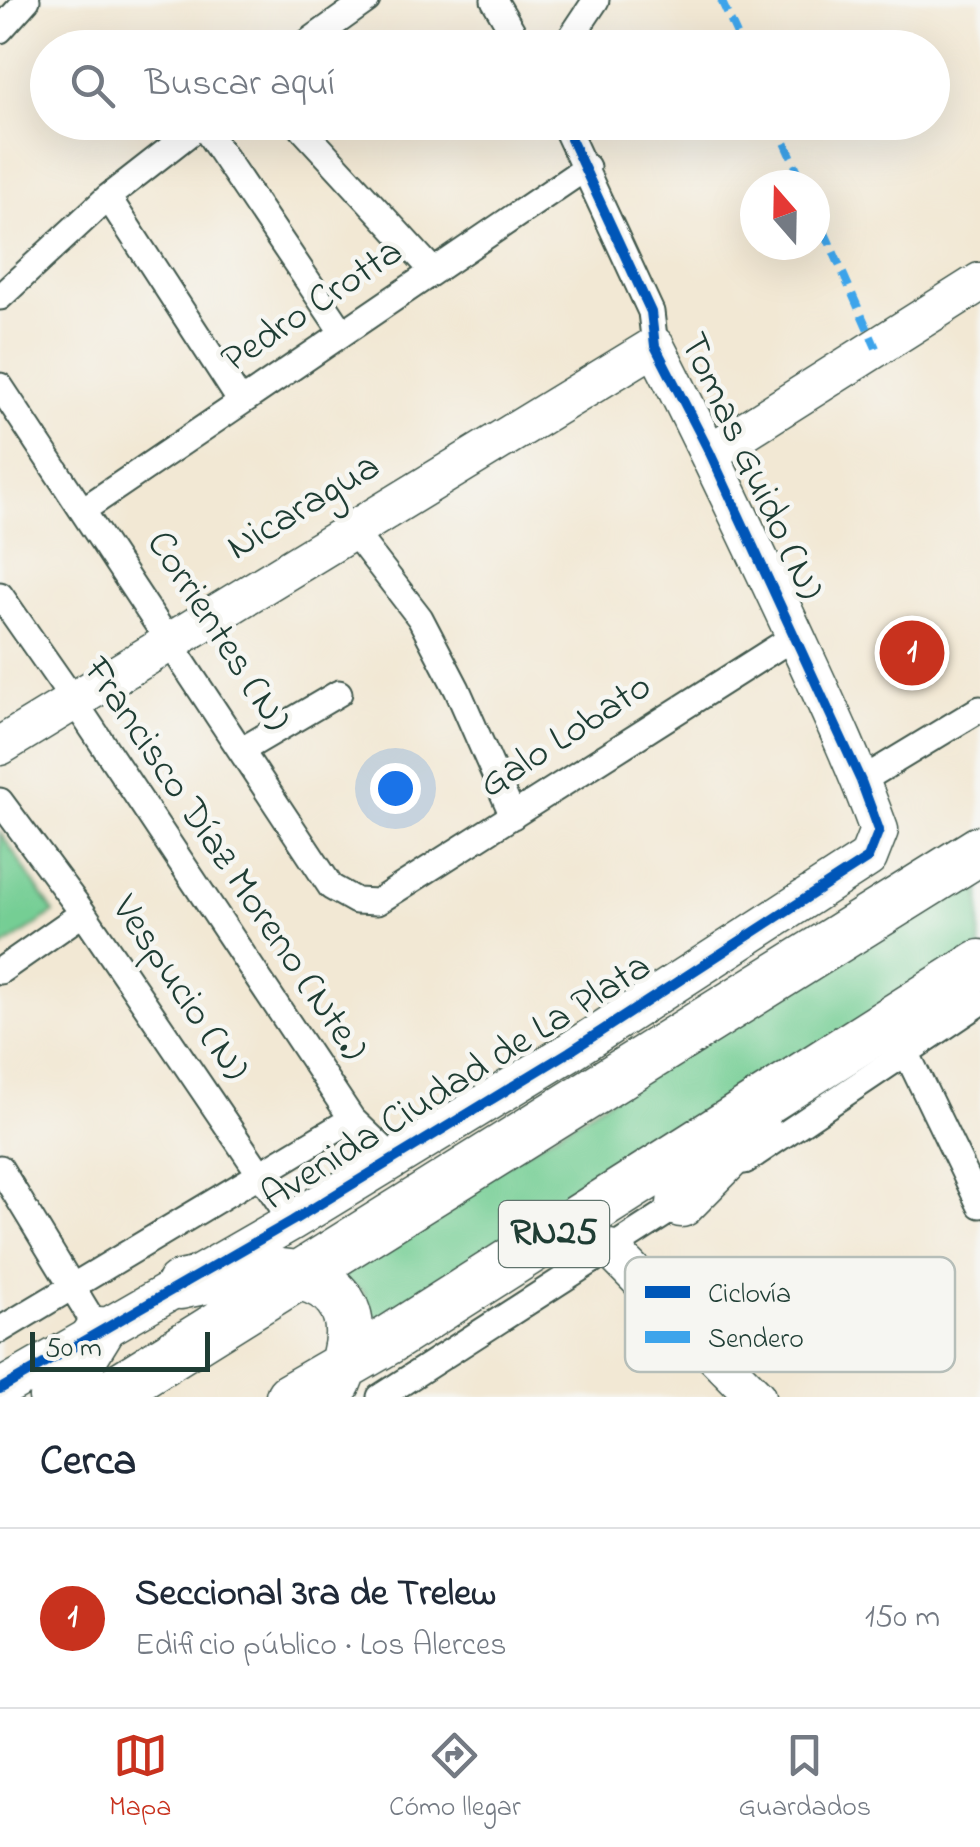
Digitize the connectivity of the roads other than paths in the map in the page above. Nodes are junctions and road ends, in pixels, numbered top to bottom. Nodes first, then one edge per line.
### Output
1 (26, 0) edge
2 (367, 0) edge
3 (494, 0) edge
4 (596, 0) edge
5 (0, 30) edge
6 (325, 30) edge
7 (512, 30) edge
8 (576, 30) edge
9 (181, 140) edge
10 (214, 140) edge
11 (313, 140) edge
12 (573, 140) edge
13 (587, 167) junction
14 (108, 196) junction
15 (434, 271) junction
16 (979, 287) edge
17 (0, 297) edge
18 (343, 332) junction
19 (656, 346) junction
20 (0, 386) edge
21 (241, 402) junction
22 (710, 453) junction
23 (83, 510) junction
24 (352, 531) junction
25 (0, 595) edge
26 (795, 636) junction
27 (171, 642) junction
28 (339, 693) dead end
29 (74, 701) junction
30 (980, 710) edge
31 (0, 746) edge
32 (242, 750) junction
33 (862, 781) junction
34 (0, 801) edge
35 (512, 816) junction
36 (980, 850) edge
37 (376, 902) joint
38 (83, 913) junction
39 (980, 964) edge
40 (0, 971) edge
41 (980, 1003) edge
42 (907, 1054) junction
43 (815, 1066) junction
44 (352, 1119) junction
45 (394, 1158) junction
46 (259, 1175) junction
47 (3, 1181) edge
48 (681, 1203) junction
49 (980, 1206) edge
50 (292, 1221) junction
51 (610, 1249) junction
52 (625, 1264) edge
53 (300, 1277) junction
54 (180, 1285) junction
55 (73, 1288) junction
56 (0, 1330) edge
57 (99, 1331) junction
58 (731, 1372) edge
59 (338, 1380) edge
60 (0, 1389) edge
61 (389, 1395) edge
62 (53, 1397) edge
63 (104, 1397) edge
64 (290, 1397) edge
65 (756, 1397) edge

1 - 5 street
2 - 6 street
3 - 7 street
4 - 8 street
9 - 14 street
10 - 18 street
11 - 15 street
12 - 13 street, Tomas Guido (N)
13 - 15 street, Pedro Crotta
13 - 19 street, Tomas Guido (N)
14 - 17 street
14 - 21 street
15 - 18 street, Pedro Crotta
16 - 22 street
18 - 21 street, Pedro Crotta
19 - 22 street, Tomas Guido (N)
19 - 24 street, Nicaragua
20 - 23 street, Corrientes (N)
21 - 23 street, Pedro Crotta
22 - 26 street, Tomas Guido (N)
23 - 27 street, Corrientes (N)
24 - 27 street, Nicaragua
24 - 35 street
25 - 29 street, Francisco Díaz Moreno (Nte.)
26 - 33 street, Tomas Guido (N)
26 - 35 street, Galo Lobato
27 - 29 street, Nicaragua
27 - 32 street, Corrientes (N)
28 - 32 street
29 - 31 street, Nicaragua
29 - 44 street, Francisco Díaz Moreno (Nte.)
30 - 33 street
32 - 37 street, Corrientes (N)
33 - 45 street, Avenida Ciudad de La Plata
34 - 38 street, Vespucio (N)
35 - 37 street, Galo Lobato
36 - 53 highway, Avenida Ciudad de La Plata / RN25
38 - 40 street
38 - 46 street, Vespucio (N)
39 - 43 highway, RN25
41 - 42 street
42 - 48 street
42 - 49 street
43 - 48 highway
43 - 59 highway, RN25
44 - 45 street, Francisco Díaz Moreno (Nte.)
44 - 46 street, Avenida Ciudad de La Plata
45 - 50 street, Avenida Ciudad de La Plata
46 - 50 street, Vespucio (N)
46 - 55 street, Avenida Ciudad de La Plata
47 - 55 street
48 - 51 street
50 - 54 street, Avenida Ciudad de La Plata
51 - 52 street
51 - 61 street
53 - 54 highway
53 - 59 highway
53 - 63 highway, Avenida Ciudad de La Plata / RN25
54 - 57 street, Avenida Ciudad de La Plata
55 - 56 street, Avenida Ciudad de La Plata
55 - 57 street
57 - 60 street, Avenida Ciudad de La Plata
57 - 62 highway
58 - 65 street
59 - 64 highway, RN25

